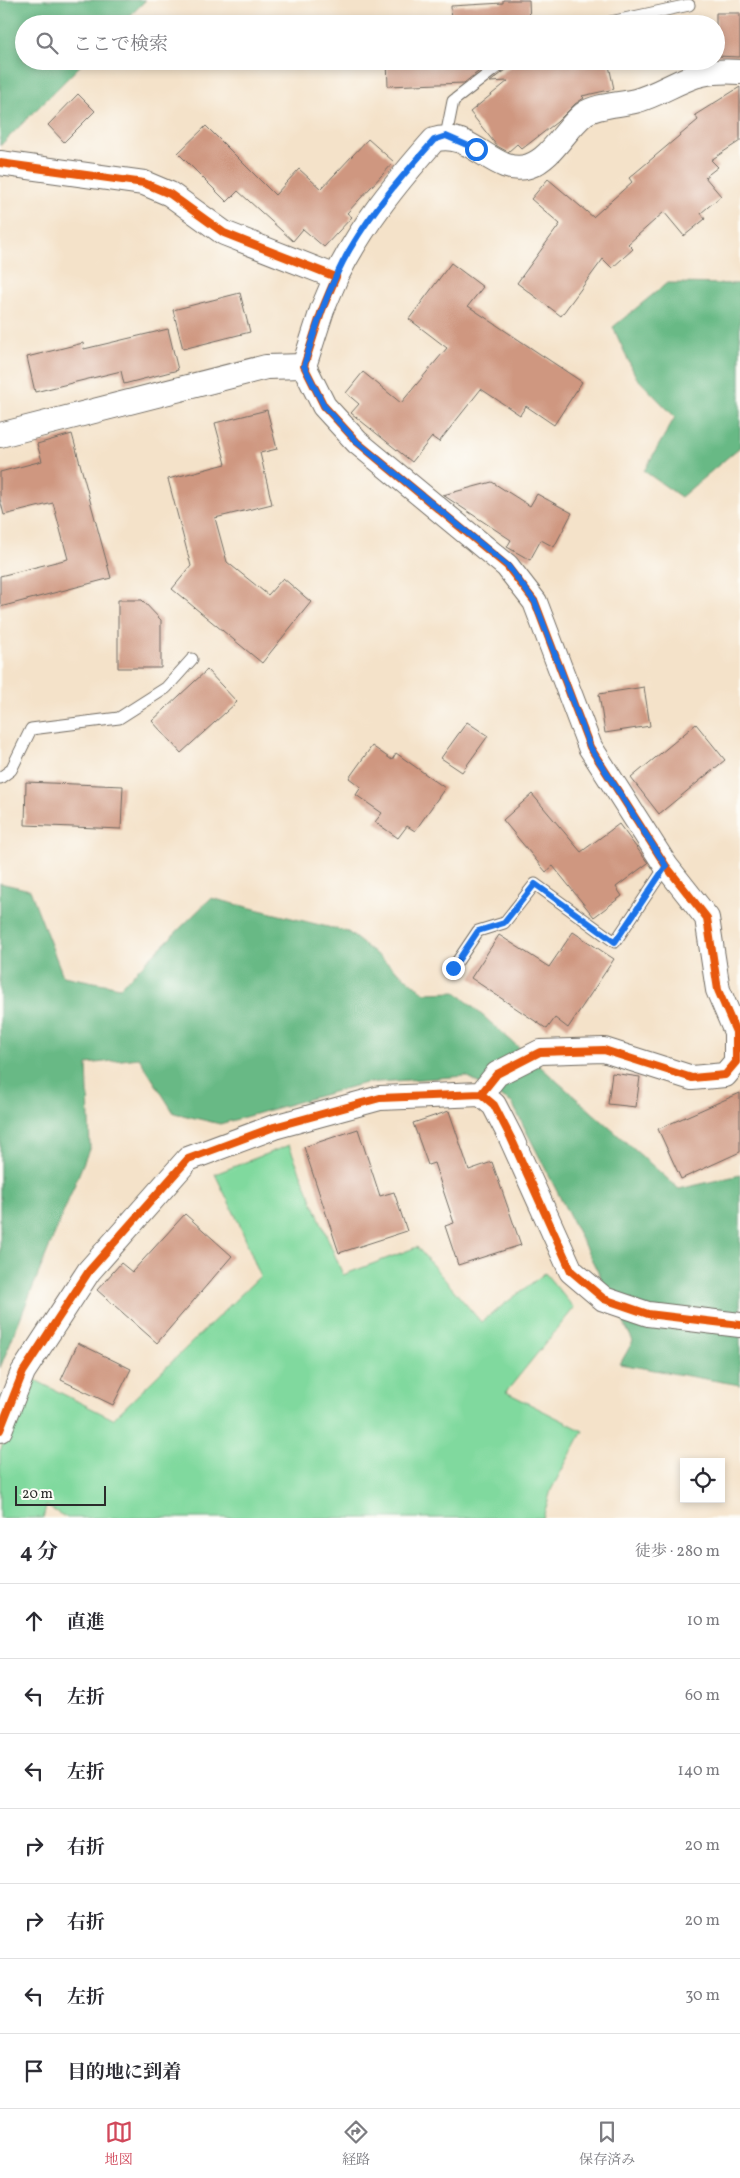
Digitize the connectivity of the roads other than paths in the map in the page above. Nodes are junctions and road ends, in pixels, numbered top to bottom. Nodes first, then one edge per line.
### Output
1 (690, 5) dead end
2 (643, 15) edge
3 (493, 70) edge
4 (740, 72) edge
5 (446, 136) junction
6 (0, 163) edge
7 (336, 277) junction
8 (304, 366) junction
9 (0, 435) edge
10 (192, 659) dead end
11 (0, 778) edge
12 (666, 866) junction
13 (453, 968) dead end
14 (481, 1094) junction
15 (740, 1325) edge
16 (0, 1430) edge

1 - 2 lane
3 - 5 lane
4 - 5 street
5 - 7 street
6 - 7 street
7 - 8 street
8 - 9 street
8 - 12 street
10 - 11 lane
12 - 13 lane
12 - 14 street
14 - 15 street
14 - 16 street

